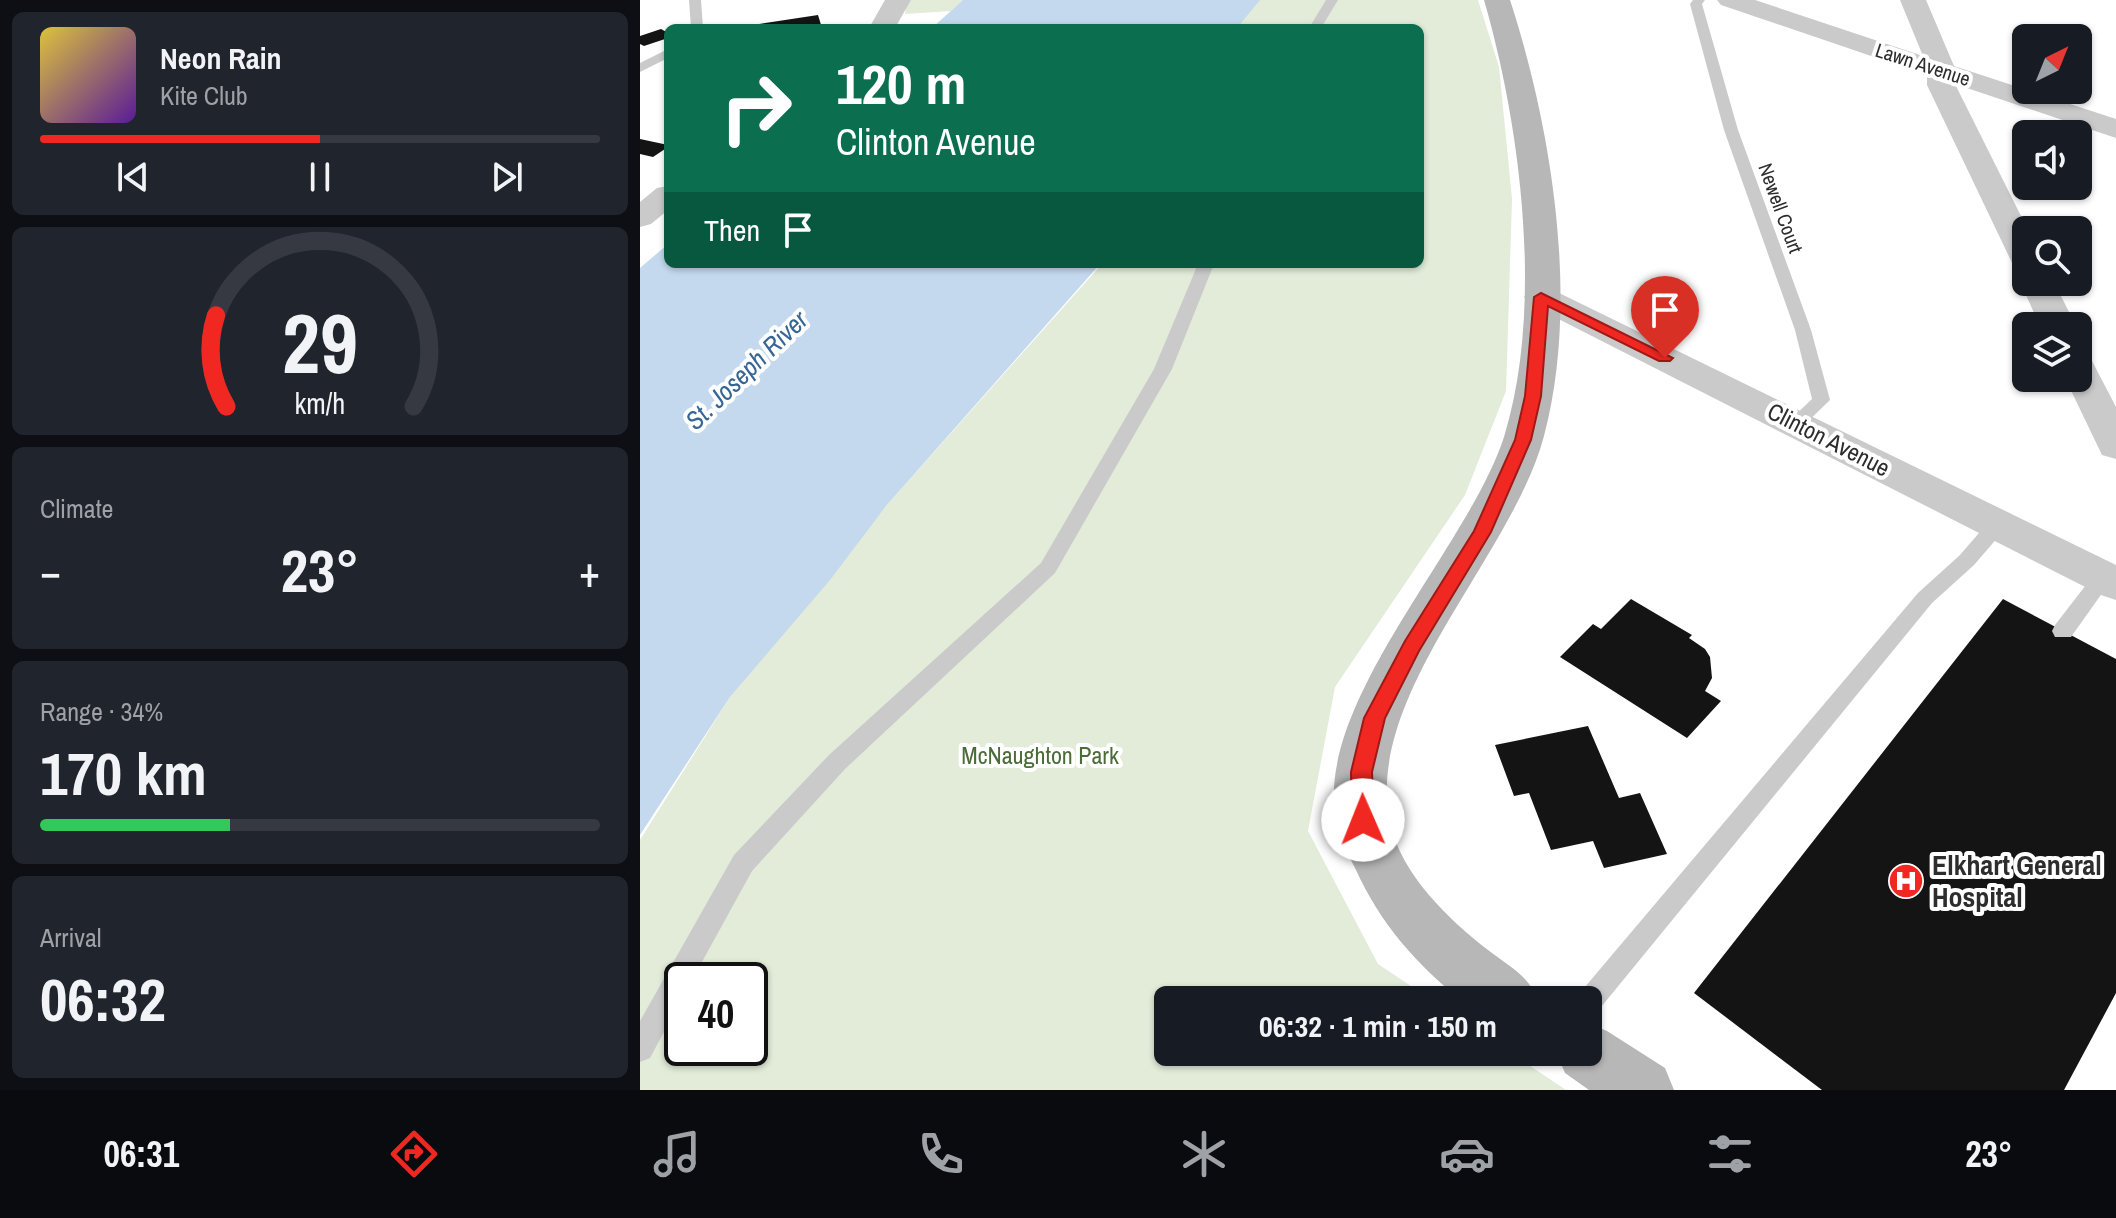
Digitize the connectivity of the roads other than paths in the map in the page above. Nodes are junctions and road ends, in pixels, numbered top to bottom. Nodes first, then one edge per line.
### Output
1 (695, 0) edge
2 (898, 0) edge
3 (1332, 0) edge
4 (1497, 0) edge
5 (1699, 0) edge
6 (1730, 0) edge
7 (1913, 0) edge
8 (697, 24) edge
9 (884, 24) edge
10 (1317, 24) edge
11 (664, 55) edge
12 (640, 68) edge
13 (1940, 70) junction
14 (2116, 129) edge
15 (664, 198) edge
16 (640, 217) edge
17 (2012, 231) edge
18 (1204, 268) edge
19 (1541, 297) junction
20 (2090, 392) edge
21 (1796, 423) junction
22 (2116, 446) edge
23 (1998, 524) junction
24 (2109, 581) edge
25 (2063, 631) dead end
26 (1488, 986) edge
27 (1602, 986) edge
28 (640, 1048) edge
29 (1602, 1063) edge
30 (1643, 1090) edge

1 - 8 lane
2 - 9 street
3 - 10 lane
4 - 19 street
5 - 21 lane, Newell Court
6 - 13 street, Lawn Avenue
7 - 13 street
11 - 12 lane
13 - 14 street, Lawn Avenue
13 - 17 street
15 - 16 street
18 - 28 lane
19 - 21 street, Clinton Avenue
19 - 26 street
20 - 22 street
21 - 23 street, Clinton Avenue
23 - 24 street, Clinton Avenue
23 - 27 lane
24 - 25 lane
29 - 30 street

